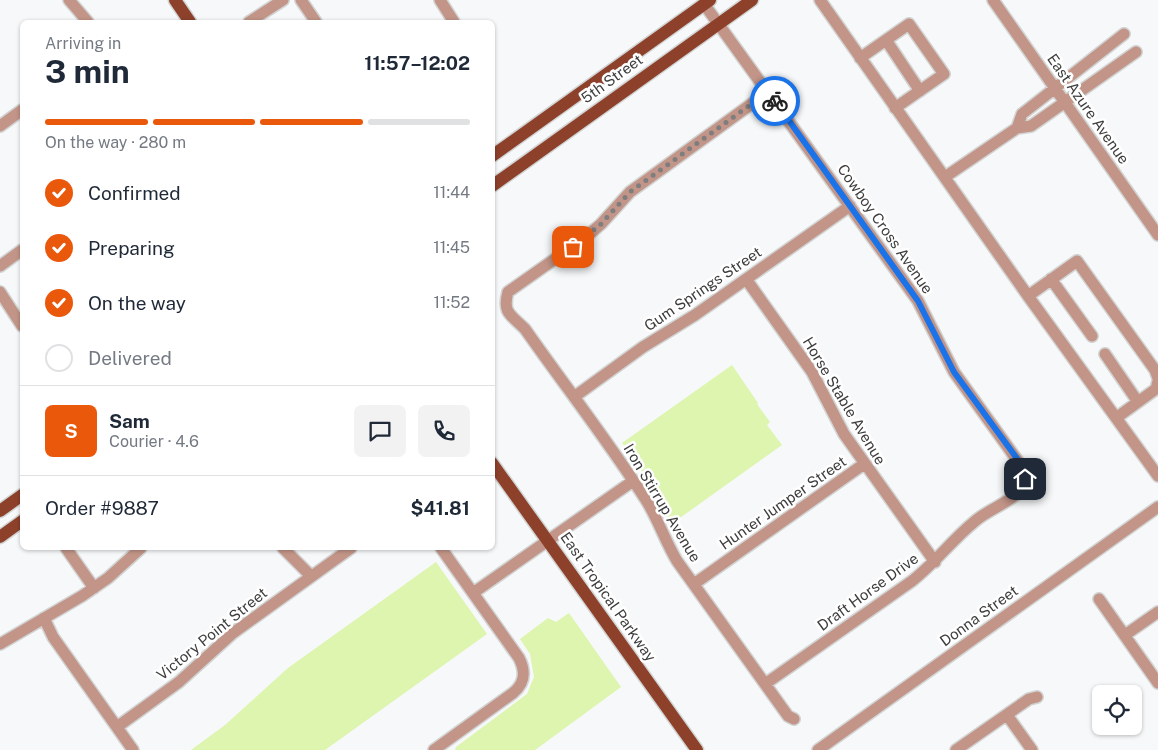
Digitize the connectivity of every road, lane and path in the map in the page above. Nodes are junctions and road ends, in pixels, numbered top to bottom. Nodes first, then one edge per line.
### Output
1 (69, 0) edge
2 (175, 0) edge
3 (283, 0) edge
4 (301, 0) edge
5 (440, 0) edge
6 (752, 0) edge
7 (820, 0) edge
8 (993, 0) edge
9 (707, 2) edge
10 (86, 20) edge
11 (189, 20) edge
12 (252, 20) edge
13 (315, 20) edge
14 (453, 20) edge
15 (718, 23) junction
16 (1124, 34) dead end
17 (886, 40) junction
18 (1136, 52) dead end
19 (860, 58) junction
20 (1055, 89) junction
21 (920, 91) junction
22 (768, 92) junction
23 (1065, 102) junction
24 (895, 108) junction
25 (20, 111) edge
26 (0, 126) edge
27 (1017, 128) junction
28 (495, 154) edge
29 (945, 177) junction
30 (495, 184) edge
31 (850, 206) junction
32 (1158, 235) edge
33 (20, 251) edge
34 (0, 266) edge
35 (1051, 279) junction
36 (746, 280) junction
37 (0, 292) edge
38 (1028, 296) junction
39 (20, 323) edge
40 (1092, 336) dead end
41 (1105, 354) dead end
42 (1158, 379) edge
43 (574, 397) junction
44 (1138, 402) junction
45 (1116, 418) junction
46 (864, 464) junction
47 (495, 467) edge
48 (1158, 476) edge
49 (1025, 479) joint
50 (633, 481) junction
51 (20, 496) edge
52 (1158, 507) edge
53 (0, 511) edge
54 (20, 522) edge
55 (0, 537) edge
56 (547, 540) junction
57 (67, 550) edge
58 (139, 550) edge
59 (285, 550) edge
60 (349, 550) edge
61 (442, 550) edge
62 (935, 562) junction
63 (311, 576) junction
64 (694, 584) junction
65 (94, 588) junction
66 (473, 593) junction
67 (1099, 599) dead end
68 (1158, 612) edge
69 (44, 618) junction
70 (1125, 635) junction
71 (0, 644) edge
72 (1158, 683) edge
73 (765, 684) junction
74 (1037, 697) dead end
75 (1007, 715) junction
76 (794, 720) dead end
77 (117, 728) junction
78 (133, 750) edge
79 (434, 750) edge
80 (697, 750) edge
81 (818, 750) edge
82 (956, 750) edge
83 (1032, 750) edge

1 - 10 street
2 - 11 main road
3 - 12 street
4 - 13 street
5 - 14 street
6 - 15 main road, 5th Street
7 - 19 street
8 - 20 street, East Azure Avenue
9 - 15 street, Cowboy Cross Avenue
9 - 28 main road, 5th Street
15 - 22 street, Cowboy Cross Avenue
15 - 30 main road, 5th Street
16 - 20 street
17 - 19 street
17 - 21 street
17 - 21 street
18 - 23 street
19 - 24 street
20 - 23 street, East Azure Avenue
20 - 27 street
21 - 24 street
22 - 31 street, Cowboy Cross Avenue
22 - 43 street, Iron Stirrup Avenue
23 - 27 street
23 - 32 street, East Azure Avenue
24 - 29 street
25 - 26 street
27 - 29 street
29 - 38 street
31 - 36 street, Gum Springs Street
31 - 49 street, Cowboy Cross Avenue
33 - 34 street
35 - 38 street
35 - 40 street
35 - 42 street
36 - 43 street, Gum Springs Street
36 - 46 street, Horse Stable Avenue
37 - 39 street
38 - 45 street
41 - 44 street
42 - 44 street
43 - 50 street, Iron Stirrup Avenue
44 - 45 street
45 - 48 street
46 - 62 street, Horse Stable Avenue
46 - 64 street, Hunter Jumper Street
47 - 56 main road, East Tropical Parkway
49 - 62 street, Draft Horse Drive
50 - 56 street
50 - 64 street, Iron Stirrup Avenue
51 - 53 main road
52 - 81 street, Donna Street
54 - 55 main road
56 - 66 street
56 - 80 main road, East Tropical Parkway
57 - 65 street
58 - 65 street
59 - 63 street
60 - 63 street, Victory Point Street
61 - 66 street
62 - 73 street, Draft Horse Drive
63 - 77 street, Victory Point Street
64 - 73 street, Iron Stirrup Avenue
65 - 69 street
66 - 79 street
67 - 70 street
68 - 70 street
69 - 71 street
69 - 77 street
70 - 72 street
73 - 76 street, Iron Stirrup Avenue
74 - 75 street
75 - 82 street
75 - 83 street
77 - 78 street

